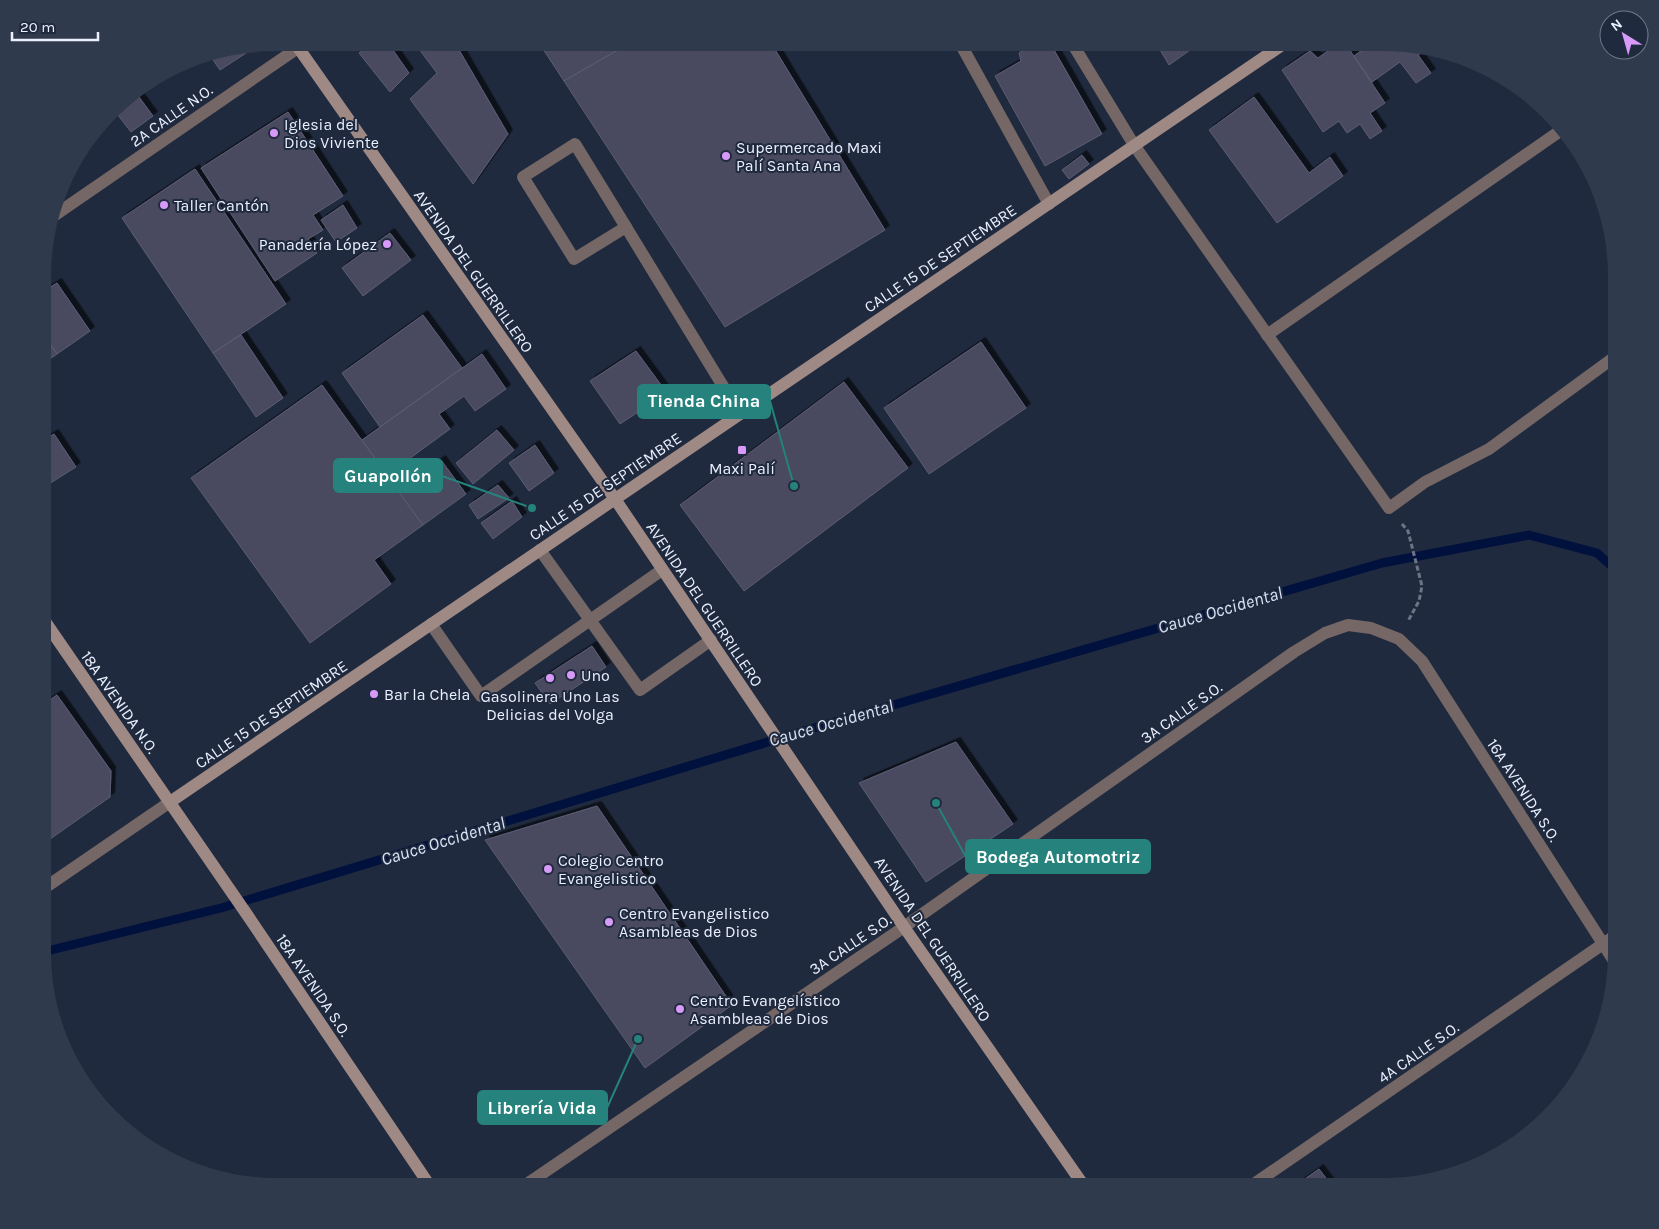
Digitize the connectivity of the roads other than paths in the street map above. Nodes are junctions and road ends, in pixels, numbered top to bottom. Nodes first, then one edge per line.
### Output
1 (289, 51) edge
2 (304, 51) edge
3 (964, 51) edge
4 (1077, 51) edge
5 (1273, 51) edge
6 (1556, 133) edge
7 (1134, 145) junction
8 (1049, 204) junction
9 (61, 211) edge
10 (626, 227) junction
11 (1267, 334) junction
12 (1608, 362) edge
13 (740, 414) junction
14 (615, 499) junction
15 (540, 550) junction
16 (662, 570) junction
17 (589, 620) junction
18 (431, 624) junction
19 (51, 630) edge
20 (1399, 638) joint
21 (711, 640) junction
22 (170, 802) junction
23 (51, 884) edge
24 (904, 927) junction
25 (1608, 941) edge
26 (1603, 944) junction
27 (1608, 952) edge
28 (425, 1178) edge
29 (536, 1178) edge
30 (1078, 1178) edge
31 (1263, 1178) edge

1 - 9 street, 2A CALLE N.O.
2 - 14 street, AVENIDA DEL GUERRILLERO
3 - 8 street
4 - 7 street
5 - 7 street, CALLE 15 DE SEPTIEMBRE
6 - 11 street
7 - 8 street, CALLE 15 DE SEPTIEMBRE
7 - 11 street
8 - 13 street, CALLE 15 DE SEPTIEMBRE
10 - 10 street
10 - 13 street
11 - 12 street
13 - 14 street, CALLE 15 DE SEPTIEMBRE
14 - 15 street, CALLE 15 DE SEPTIEMBRE
14 - 16 street, AVENIDA DEL GUERRILLERO
15 - 17 street
15 - 18 street, CALLE 15 DE SEPTIEMBRE
16 - 17 street
16 - 21 street, AVENIDA DEL GUERRILLERO
17 - 18 street
17 - 21 street
18 - 22 street, CALLE 15 DE SEPTIEMBRE
19 - 22 street, 18A AVENIDA N.O.
20 - 24 street, 3A CALLE S.O.
20 - 26 street, 16A AVENIDA S.O.
21 - 24 street, AVENIDA DEL GUERRILLERO
22 - 23 street, CALLE 15 DE SEPTIEMBRE
22 - 28 street, 18A AVENIDA S.O.
24 - 29 street, 3A CALLE S.O.
24 - 30 street, AVENIDA DEL GUERRILLERO
25 - 26 street, 4A CALLE S.O.
26 - 27 street, 16A AVENIDA S.O.
26 - 31 street, 4A CALLE S.O.

